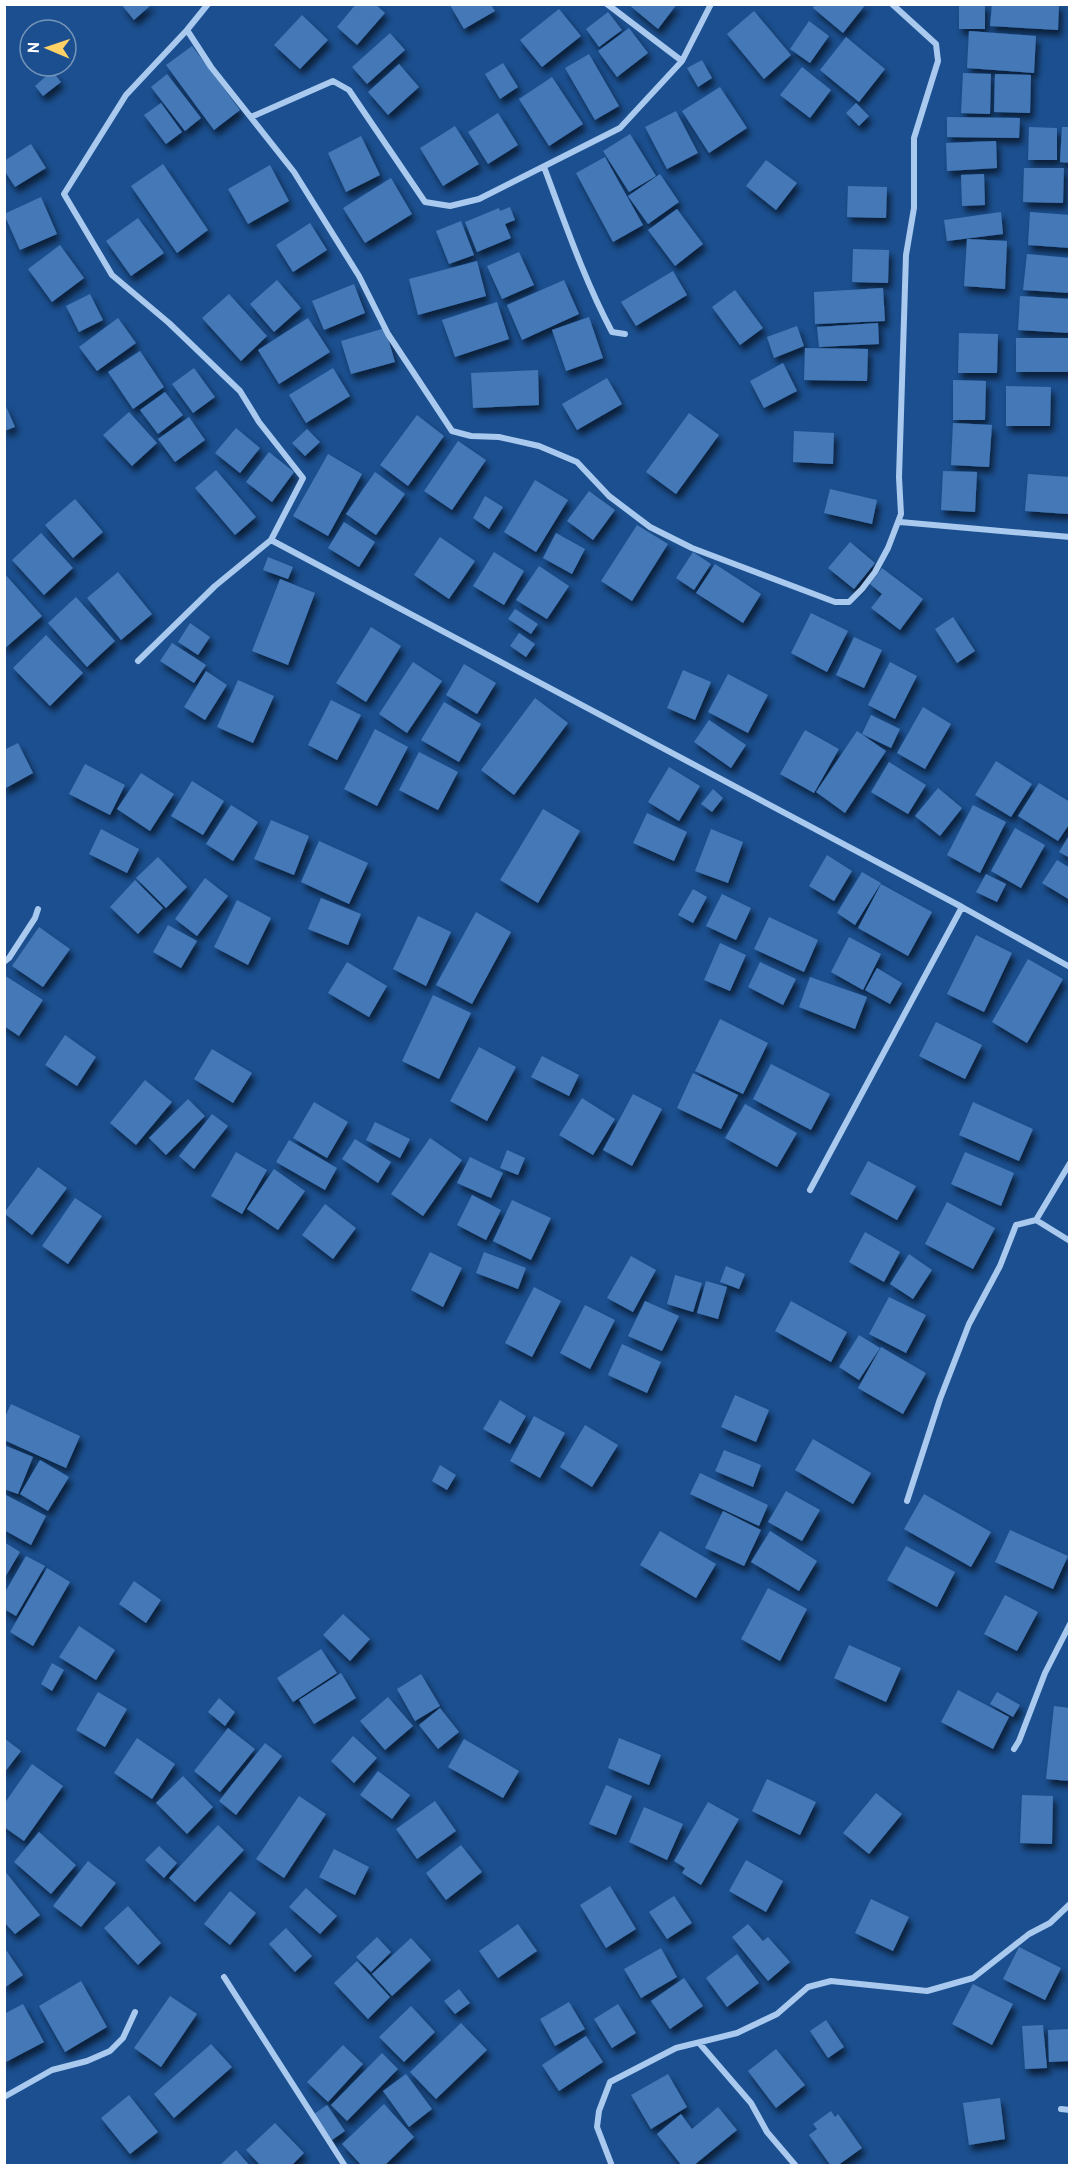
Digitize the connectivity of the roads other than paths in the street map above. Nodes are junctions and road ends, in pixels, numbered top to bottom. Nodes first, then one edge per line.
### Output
1 (208, 4) edge
2 (608, 4) edge
3 (711, 4) edge
4 (892, 4) edge
5 (188, 30) junction
6 (682, 61) junction
7 (251, 117) junction
8 (544, 167) junction
9 (625, 334) dead end
10 (900, 522) junction
11 (1070, 537) edge
12 (271, 540) junction
13 (138, 661) dead end
14 (962, 907) junction
15 (38, 909) dead end
16 (4, 962) edge
17 (1070, 967) edge
18 (1070, 1163) edge
19 (810, 1191) dead end
20 (1036, 1220) junction
21 (1070, 1241) edge
22 (907, 1501) dead end
23 (1070, 1624) edge
24 (1014, 1749) dead end
25 (1070, 1904) edge
26 (224, 1977) dead end
27 (135, 2012) dead end
28 (700, 2044) junction
29 (4, 2097) edge
30 (1061, 2109) dead end
31 (1070, 2110) edge
32 (345, 2166) edge
33 (612, 2166) edge
34 (796, 2166) edge

1 - 5 street
2 - 6 street
3 - 6 street
4 - 10 street
5 - 7 street
5 - 12 street
6 - 8 street
7 - 8 street
7 - 10 street
8 - 9 street
10 - 11 street
12 - 13 street
12 - 14 street
14 - 17 street
14 - 19 street
15 - 16 street
18 - 20 street
20 - 21 street
20 - 22 street
23 - 24 street
25 - 28 street
26 - 32 street
27 - 29 street
28 - 33 street
28 - 34 street
30 - 31 street

